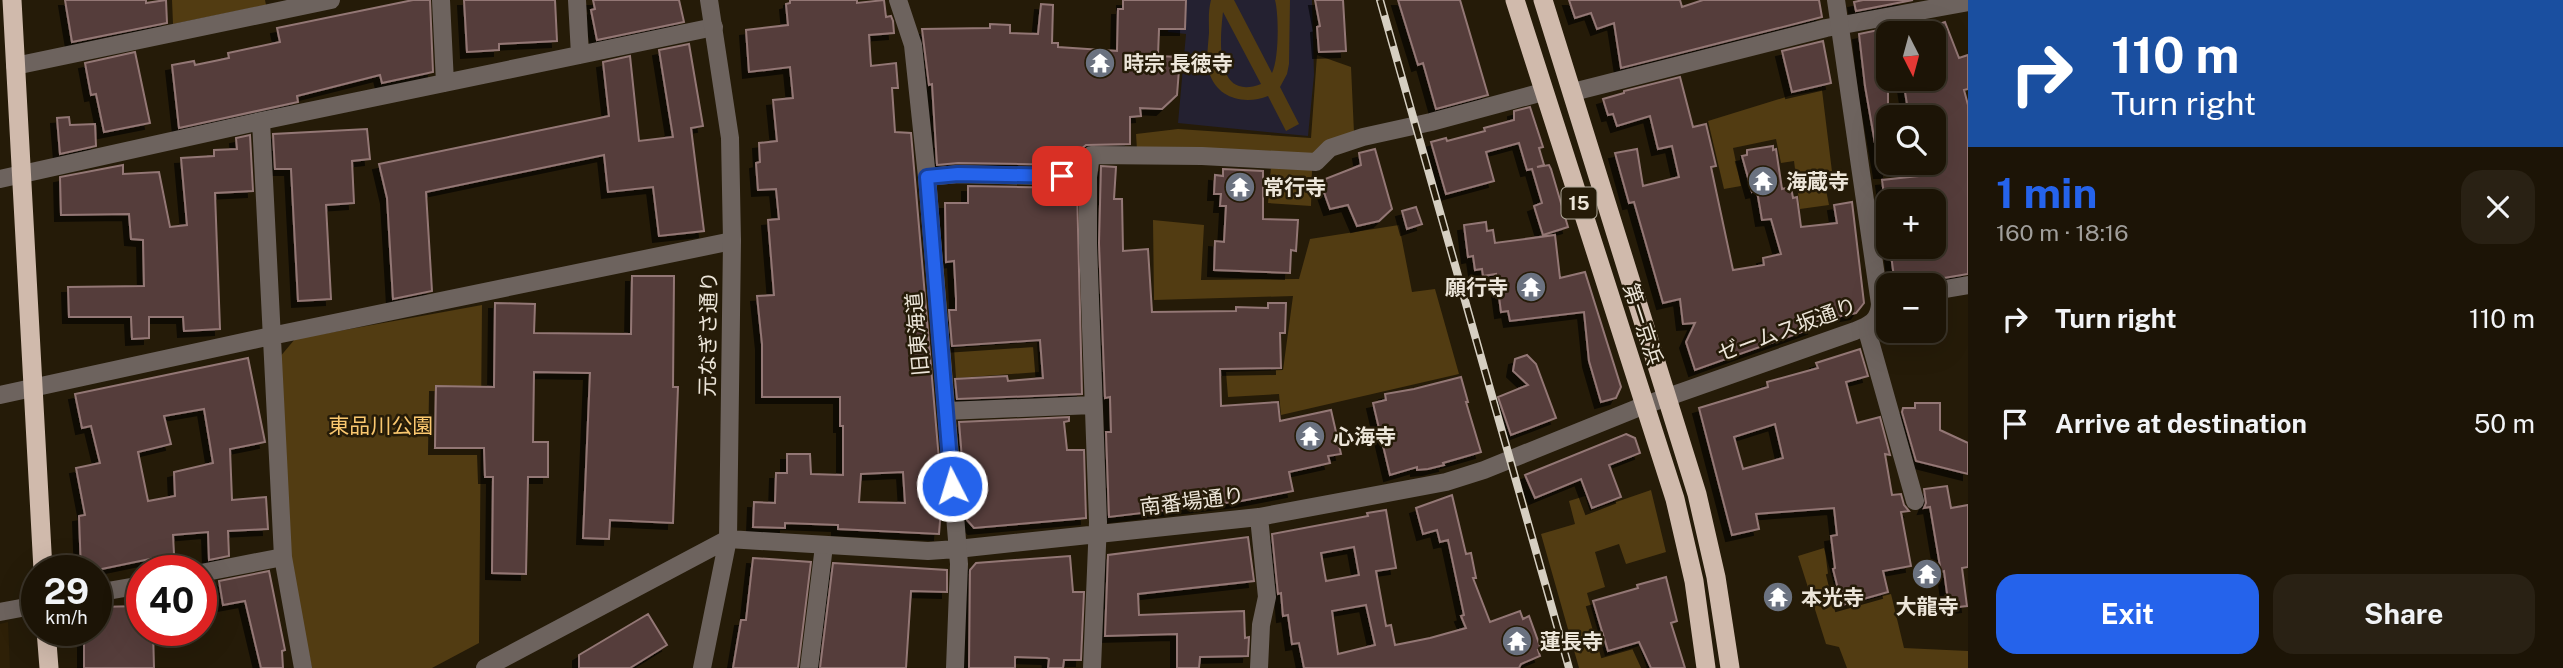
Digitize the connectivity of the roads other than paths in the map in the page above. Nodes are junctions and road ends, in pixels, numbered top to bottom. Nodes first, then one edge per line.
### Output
1 (12, 0) edge
2 (331, 0) edge
3 (441, 0) edge
4 (578, 0) edge
5 (709, 0) edge
6 (898, 0) edge
7 (1515, 0) edge
8 (1543, 0) edge
9 (1836, 0) edge
10 (1968, 2) edge
11 (1840, 25) junction
12 (714, 27) junction
13 (580, 55) junction
14 (15, 66) junction
15 (445, 83) junction
16 (1543, 92) junction
17 (1573, 92) junction
18 (261, 121) junction
19 (21, 175) junction
20 (927, 177) junction
21 (1088, 177) junction
22 (0, 179) edge
23 (732, 241) junction
24 (1879, 273) edge
25 (1968, 285) edge
26 (1946, 289) edge
27 (1876, 319) edge
28 (1866, 327) junction
29 (271, 336) junction
30 (34, 389) junction
31 (0, 396) edge
32 (1668, 396) junction
33 (1093, 405) junction
34 (1646, 405) junction
35 (946, 411) junction
36 (1915, 501) dead end
37 (1259, 517) junction
38 (1097, 535) junction
39 (728, 539) junction
40 (824, 546) junction
41 (957, 549) junction
42 (42, 555) edge
43 (283, 557) junction
44 (217, 570) edge
45 (21, 608) edge
46 (0, 612) edge
47 (47, 646) edge
48 (48, 668) edge
49 (303, 668) edge
50 (485, 668) edge
51 (702, 668) edge
52 (809, 668) edge
53 (955, 668) edge
54 (1092, 668) edge
55 (1259, 668) edge
56 (1706, 668) edge
57 (1730, 668) edge

1 - 14 highway
2 - 14 street
3 - 15 street
4 - 13 street
5 - 12 street, 元なぎさ通り
6 - 20 street, 旧東海道
7 - 16 highway, 第一京浜 / 15
8 - 17 highway, 第一京浜 / 15
9 - 11 street, ゼームス坂通り
10 - 11 street
11 - 17 street
11 - 24 street, ゼームス坂通り
12 - 13 street
12 - 23 street, 元なぎさ通り
13 - 15 street
14 - 19 highway
15 - 18 street
16 - 21 street
16 - 34 highway, 第一京浜 / 15
17 - 32 highway, 第一京浜 / 15
18 - 19 street
18 - 29 street
19 - 22 street
19 - 30 highway
20 - 21 street
20 - 35 street, 旧東海道
21 - 33 street
23 - 29 street
23 - 39 street, 元なぎさ通り
25 - 26 street
27 - 28 street, ゼームス坂通り
28 - 32 street, ゼームス坂通り
28 - 36 street
29 - 30 street
29 - 43 street
30 - 31 street
30 - 42 highway
32 - 34 street, ゼームス坂通り
32 - 57 highway, 第一京浜 / 15
33 - 35 street
33 - 38 street
34 - 37 street, 南番場通り
34 - 56 highway, 第一京浜 / 15
35 - 41 street, 旧東海道
37 - 38 street, 南番場通り
37 - 55 street
38 - 41 street, 南番場通り
38 - 54 street
39 - 40 street, 南番場通り
39 - 50 street
39 - 51 street, 元なぎさ通り
40 - 41 street, 南番場通り
40 - 52 street
41 - 53 street, 旧東海道
43 - 44 street
43 - 49 street
45 - 46 street
47 - 48 highway

